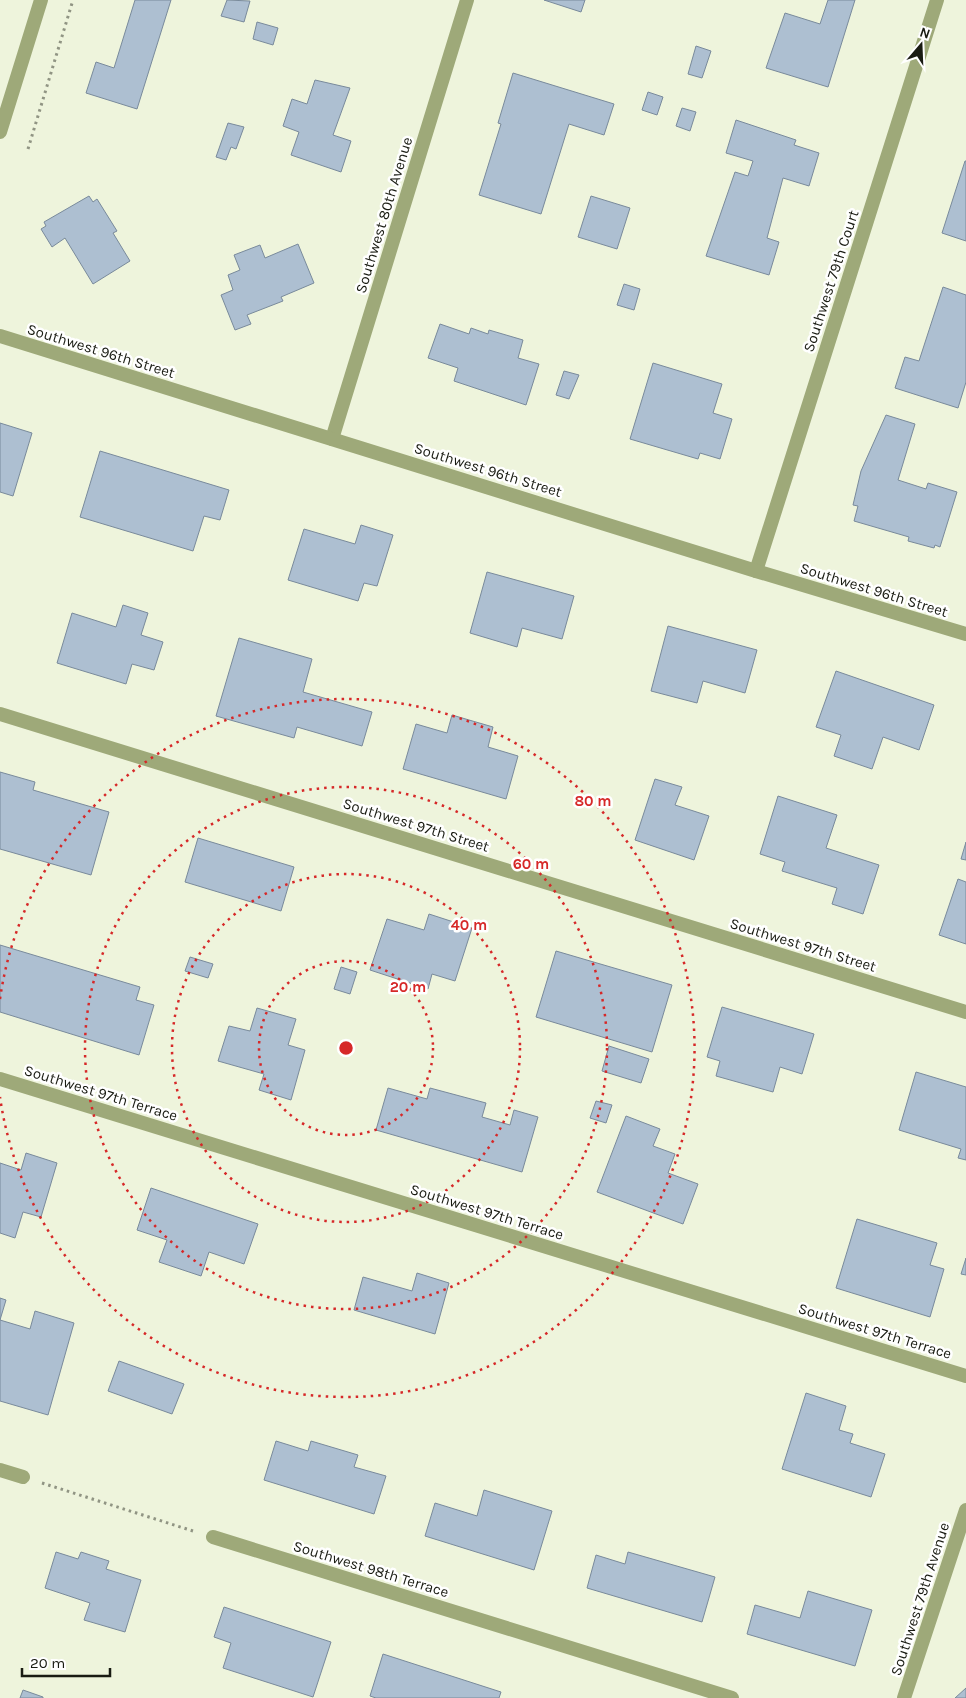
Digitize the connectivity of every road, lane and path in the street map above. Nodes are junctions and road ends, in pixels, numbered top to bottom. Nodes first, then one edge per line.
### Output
1 (41, 0) edge
2 (73, 0) edge
3 (467, 0) edge
4 (937, 0) edge
5 (0, 132) edge
6 (28, 149) dead end
7 (0, 336) edge
8 (332, 439) junction
9 (756, 571) junction
10 (966, 634) edge
11 (0, 714) edge
12 (966, 1012) edge
13 (0, 1078) edge
14 (966, 1376) edge
15 (0, 1470) edge
16 (22, 1477) joint
17 (966, 1510) edge
18 (962, 1536) edge
19 (213, 1537) joint
20 (732, 1698) edge
21 (904, 1698) edge

1 - 5 street
2 - 6 path
3 - 8 street, Southwest 80th Avenue
4 - 9 street, Southwest 79th Court
7 - 8 street, Southwest 96th Street
8 - 9 street, Southwest 96th Street
9 - 10 street, Southwest 96th Street
11 - 12 street, Southwest 97th Street
13 - 14 street, Southwest 97th Terrace
15 - 16 street
16 - 19 path
17 - 18 street, Southwest 79th Avenue
18 - 21 street, Southwest 79th Avenue
19 - 20 street, Southwest 98th Terrace

